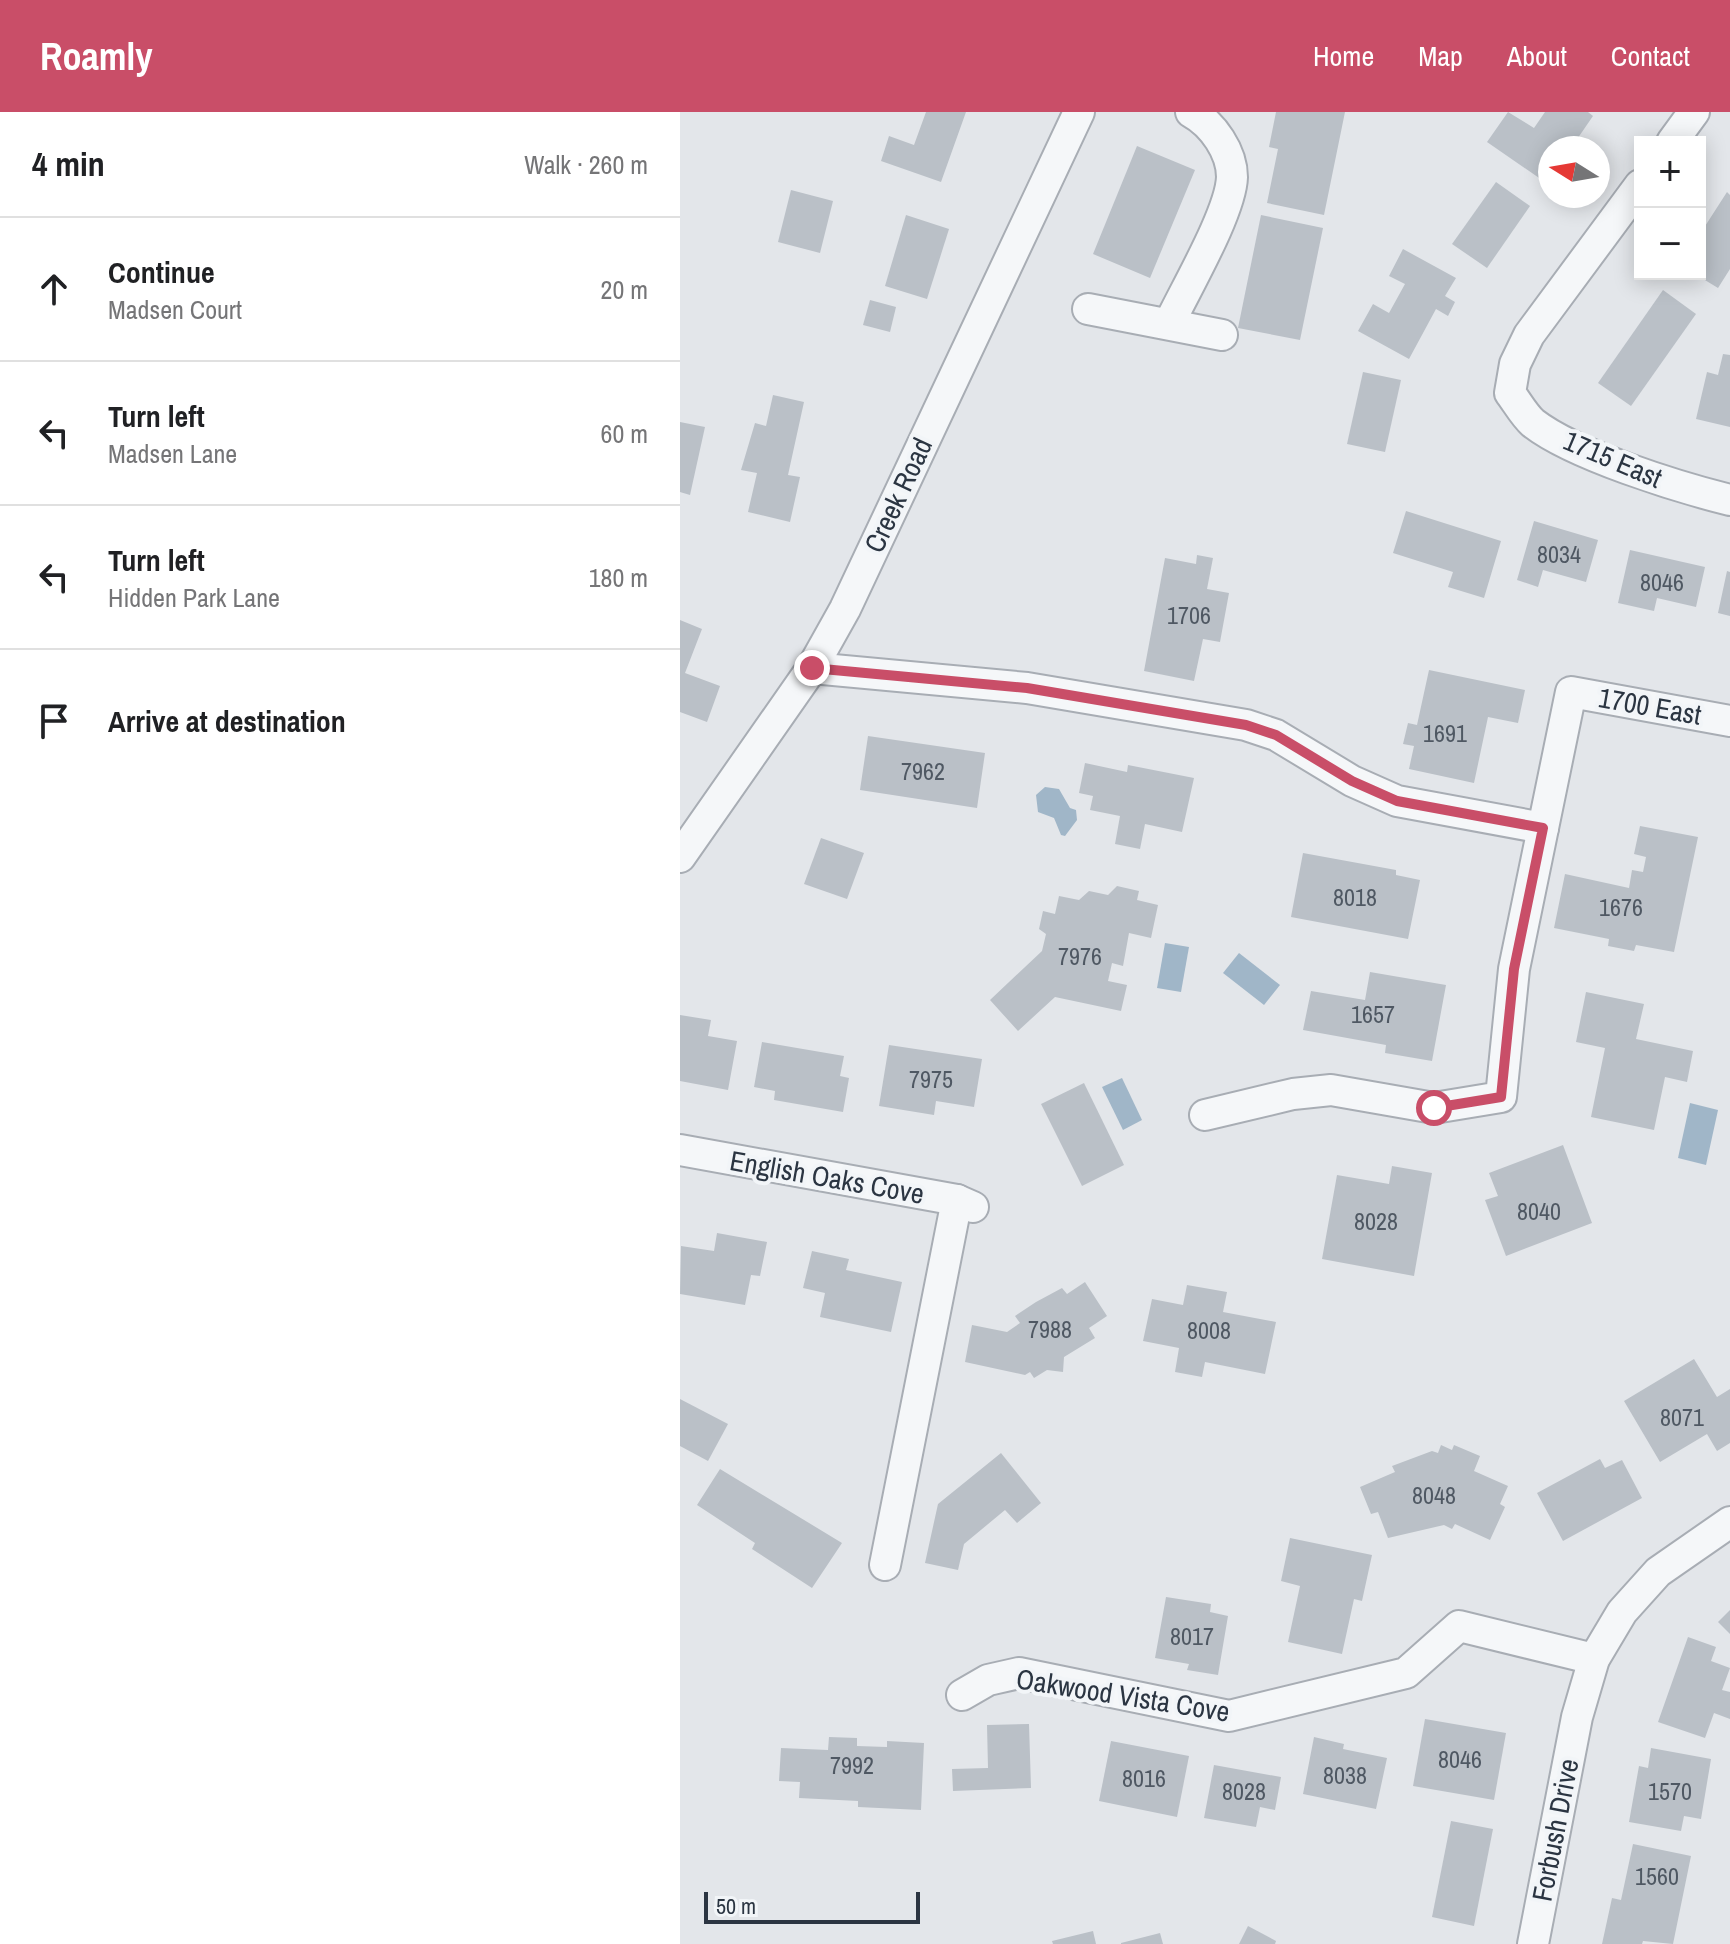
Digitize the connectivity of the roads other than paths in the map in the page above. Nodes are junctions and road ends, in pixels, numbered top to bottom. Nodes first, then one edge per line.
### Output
1 (1079, 112) edge
2 (1191, 112) edge
3 (1694, 112) edge
4 (1676, 136) edge
5 (1634, 193) edge
6 (1088, 309) dead end
7 (1169, 324) junction
8 (1222, 335) dead end
9 (1730, 500) edge
10 (812, 668) junction
11 (1730, 721) edge
12 (1543, 828) junction
13 (680, 857) edge
14 (1205, 1115) dead end
15 (680, 1150) edge
16 (1730, 1522) edge
17 (885, 1565) dead end
18 (1594, 1659) junction
19 (962, 1695) dead end
20 (1533, 1944) edge

1 - 10 street, Creek Road
2 - 7 street
3 - 4 street
5 - 9 street, 1715 East
6 - 7 street
7 - 8 street
10 - 12 street
10 - 13 street, Creek Road
11 - 12 street, 1700 East
12 - 14 street
15 - 17 street, English Oaks Cove
16 - 18 street, Forbush Drive
18 - 19 street, Oakwood Vista Cove
18 - 20 street, Forbush Drive

